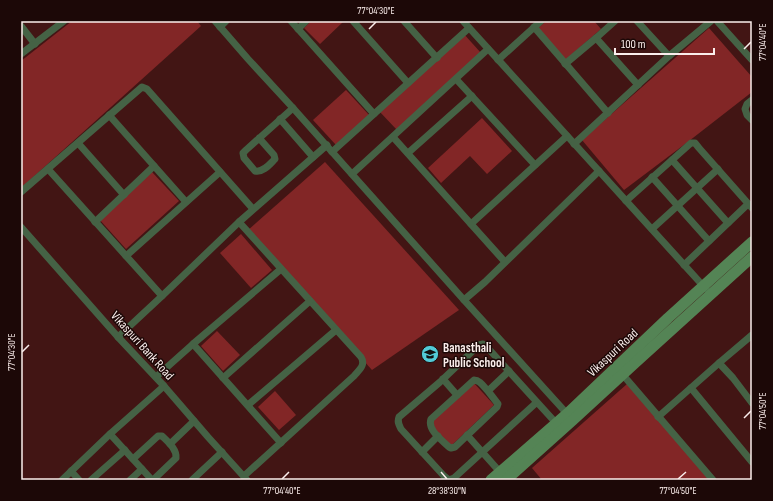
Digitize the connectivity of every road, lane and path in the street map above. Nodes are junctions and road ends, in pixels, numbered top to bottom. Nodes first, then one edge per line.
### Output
1 (64, 21) edge
2 (226, 21) edge
3 (291, 21) edge
4 (306, 21) edge
5 (353, 21) edge
6 (404, 21) edge
7 (541, 21) edge
8 (614, 21) edge
9 (637, 21) edge
10 (711, 21) edge
11 (464, 22) edge
12 (721, 22) edge
13 (217, 24) edge
14 (21, 26) edge
15 (534, 27) junction
16 (298, 28) junction
17 (469, 28) junction
18 (596, 38) junction
19 (35, 44) junction
20 (488, 50) junction
21 (21, 54) edge
22 (669, 56) junction
23 (437, 58) junction
24 (498, 60) junction
25 (752, 60) edge
26 (565, 64) junction
27 (456, 79) junction
28 (408, 83) junction
29 (638, 86) junction
30 (472, 96) junction
31 (752, 100) edge
32 (293, 108) junction
33 (608, 113) junction
34 (374, 114) junction
35 (109, 115) junction
36 (280, 119) junction
37 (752, 120) edge
38 (567, 136) junction
39 (393, 137) junction
40 (259, 138) junction
41 (78, 143) junction
42 (574, 144) junction
43 (327, 145) junction
44 (332, 152) junction
45 (408, 153) junction
46 (313, 157) junction
47 (672, 160) junction
48 (535, 165) junction
49 (154, 166) junction
50 (48, 169) junction
51 (718, 169) junction
52 (599, 171) junction
53 (220, 172) junction
54 (352, 174) junction
55 (652, 177) junction
56 (697, 188) junction
57 (21, 192) edge
58 (124, 195) junction
59 (626, 201) junction
60 (186, 202) junction
61 (677, 206) junction
62 (750, 206) edge
63 (254, 209) junction
64 (95, 222) junction
65 (239, 222) junction
66 (728, 223) junction
67 (471, 224) junction
68 (21, 227) edge
69 (652, 229) junction
70 (709, 241) junction
71 (752, 242) edge
72 (126, 256) junction
73 (752, 257) edge
74 (505, 262) junction
75 (684, 265) junction
76 (281, 269) junction
77 (707, 291) junction
78 (162, 296) junction
79 (464, 300) junction
80 (310, 301) junction
81 (336, 330) junction
82 (752, 335) edge
83 (118, 337) junction
84 (193, 344) junction
85 (719, 363) junction
86 (509, 371) junction
87 (623, 374) junction
88 (156, 377) junction
89 (223, 378) junction
90 (535, 378) junction
91 (443, 379) junction
92 (164, 386) junction
93 (524, 388) junction
94 (691, 388) junction
95 (488, 391) junction
96 (457, 395) junction
97 (537, 402) junction
98 (752, 403) edge
99 (248, 405) junction
100 (570, 417) junction
101 (658, 417) junction
102 (194, 421) junction
103 (556, 423) junction
104 (110, 434) junction
105 (468, 435) junction
106 (438, 436) junction
107 (281, 443) junction
108 (170, 444) junction
109 (124, 450) junction
110 (222, 452) junction
111 (422, 452) junction
112 (482, 452) junction
113 (133, 459) junction
114 (752, 462) edge
115 (142, 469) junction
116 (71, 471) junction
117 (503, 476) edge
118 (246, 478) edge
119 (62, 480) edge
120 (79, 480) edge
121 (91, 480) edge
122 (130, 480) edge
123 (153, 480) edge
124 (192, 480) edge
125 (491, 480) edge
126 (713, 480) edge

1 - 19 street
2 - 13 street
3 - 16 street
4 - 16 street
5 - 28 street
6 - 23 street
7 - 15 street
8 - 18 street
9 - 22 street
10 - 22 street
11 - 17 street
12 - 25 street
13 - 32 street
14 - 19 street
15 - 24 street
15 - 26 street
16 - 34 street
17 - 20 street
17 - 23 street
18 - 26 street
18 - 29 street
19 - 21 street
20 - 24 street
20 - 27 street
22 - 29 street
23 - 28 street
24 - 38 street
26 - 33 street
27 - 30 street
27 - 39 street
28 - 34 street
29 - 33 street
30 - 45 street
30 - 48 street
31 - 37 street
32 - 36 street
32 - 43 street
33 - 42 street
34 - 44 street
35 - 41 street
35 - 49 street
35 - 53 street
36 - 40 street
36 - 46 street
38 - 42 street
38 - 48 street
39 - 45 street
39 - 54 street
40 - 40 street
41 - 50 street
41 - 58 street
42 - 52 street
43 - 44 street
43 - 46 street
44 - 54 street
45 - 67 street
46 - 63 street
47 - 51 street
47 - 55 street
47 - 56 street
48 - 67 street
49 - 58 street
49 - 60 street
50 - 57 street
50 - 64 street
51 - 56 street
51 - 62 street
52 - 59 street
52 - 74 street
53 - 60 street
53 - 63 street
54 - 79 street
55 - 59 street
55 - 61 street
56 - 61 street
56 - 66 street
58 - 64 street
59 - 69 street
60 - 72 street
61 - 69 street
61 - 70 street
62 - 66 street
63 - 65 street
64 - 72 street
65 - 76 street
65 - 78 street
66 - 70 street
67 - 74 street
68 - 83 street, Vikaspuri Bank Road
69 - 75 street
70 - 75 street
71 - 77 street, Vikaspuri Road
72 - 78 street
73 - 77 street, Vikaspuri Road
74 - 79 street
75 - 77 street
76 - 80 street
76 - 84 street
77 - 87 street, Vikaspuri Road
77 - 100 street, Vikaspuri Road
78 - 83 street
79 - 90 street
80 - 81 street
80 - 89 street
81 - 99 street
81 - 107 street
82 - 85 street
83 - 88 street, Vikaspuri Bank Road
84 - 88 street
84 - 89 street
85 - 94 street
85 - 98 street
86 - 91 street
86 - 93 street
86 - 95 street
87 - 100 street, Vikaspuri Road
87 - 101 street
88 - 92 street, Vikaspuri Bank Road
89 - 99 street
90 - 93 street
90 - 100 street
91 - 96 street
91 - 111 street
92 - 102 street, Vikaspuri Bank Road
92 - 104 street
93 - 97 street
94 - 101 street
94 - 114 street
95 - 96 street
95 - 105 street
96 - 106 street
97 - 103 street
97 - 112 street
99 - 107 street
100 - 103 street, Vikaspuri Road
100 - 117 street, Vikaspuri Road
101 - 126 street
102 - 108 street
102 - 110 street, Vikaspuri Bank Road
103 - 117 street, Vikaspuri Road
104 - 109 street
104 - 116 street
105 - 106 street
105 - 112 street
106 - 111 street
107 - 118 street
108 - 113 street
108 - 123 street
109 - 113 street
109 - 121 street
110 - 118 street, Vikaspuri Bank Road
110 - 124 street
111 - 112 street
112 - 117 street
113 - 115 street
115 - 122 street
115 - 123 street
116 - 119 street
116 - 120 street
117 - 125 street, Vikaspuri Road

